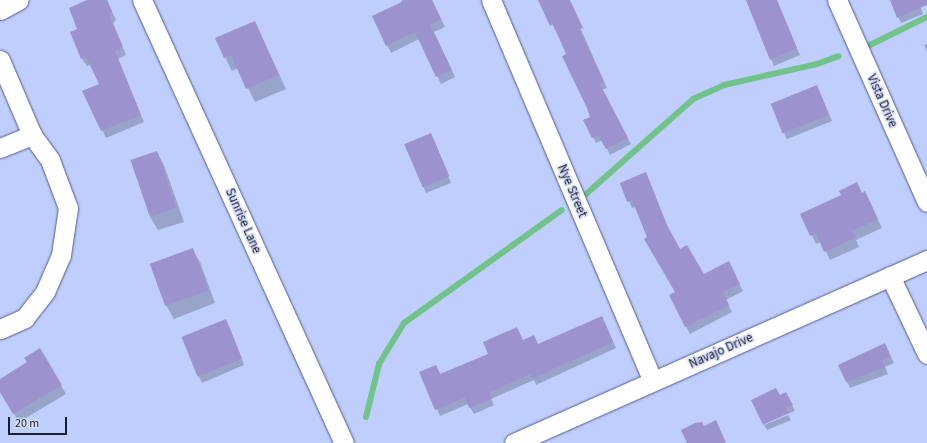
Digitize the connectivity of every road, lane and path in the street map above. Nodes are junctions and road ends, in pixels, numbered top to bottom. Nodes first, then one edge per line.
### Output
1 (19, 0) edge
2 (142, 0) edge
3 (491, 0) edge
4 (837, 0) edge
5 (0, 10) edge
6 (0, 60) edge
7 (32, 136) junction
8 (0, 148) edge
9 (927, 202) edge
10 (927, 260) edge
11 (890, 276) junction
12 (0, 329) edge
13 (927, 354) edge
14 (653, 381) junction
15 (344, 443) edge
16 (514, 443) edge

1 - 5 street
2 - 15 street, Sunrise Lane
3 - 14 street, Nye Street
4 - 9 street, Vista Drive
6 - 7 street
7 - 8 street
7 - 12 street
10 - 11 street, Navajo Drive
11 - 13 street
11 - 14 street, Navajo Drive
14 - 16 street, Navajo Drive

